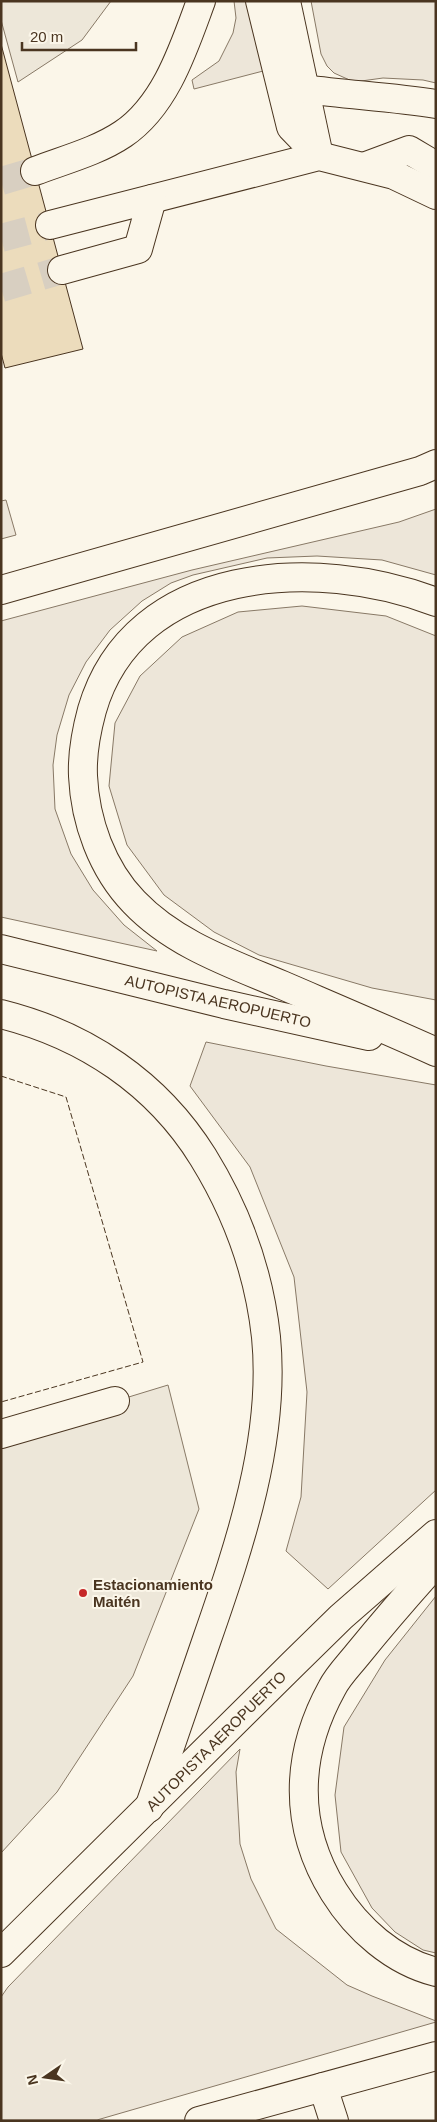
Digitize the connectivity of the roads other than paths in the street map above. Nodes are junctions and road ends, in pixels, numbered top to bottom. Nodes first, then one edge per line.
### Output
1 (201, 1) edge
2 (260, 1) edge
3 (286, 1) edge
4 (305, 89) junction
5 (436, 104) edge
6 (319, 156) junction
7 (366, 166) junction
8 (436, 166) edge
9 (35, 170) tunnel mouth
10 (436, 195) edge
11 (152, 199) junction
12 (50, 225) tunnel mouth
13 (62, 270) tunnel mouth
14 (436, 464) edge
15 (1, 590) edge
16 (436, 602) edge
17 (1, 949) edge
18 (1, 1014) edge
19 (436, 1052) edge
20 (115, 1401) dead end
21 (1, 1434) edge
22 (436, 1534) edge
23 (436, 1563) edge
24 (149, 1808) junction
25 (1, 1954) edge
26 (436, 1972) edge
27 (436, 2056) edge
28 (323, 2087) junction
29 (199, 2121) edge
30 (334, 2121) edge

1 - 9 main road
2 - 6 main road
3 - 4 main road
4 - 5 main road
4 - 6 main road
6 - 7 main road
6 - 11 main road
7 - 8 main road
7 - 10 main road
11 - 12 main road
11 - 13 main road
14 - 15 main road
16 - 19 main road
17 - 19 main road, AUTOPISTA AEROPUERTO
18 - 24 main road
20 - 21 main road
22 - 24 main road, AUTOPISTA AEROPUERTO
23 - 26 main road
24 - 25 main road, AUTOPISTA AEROPUERTO
27 - 28 main road
28 - 29 main road
28 - 30 main road

